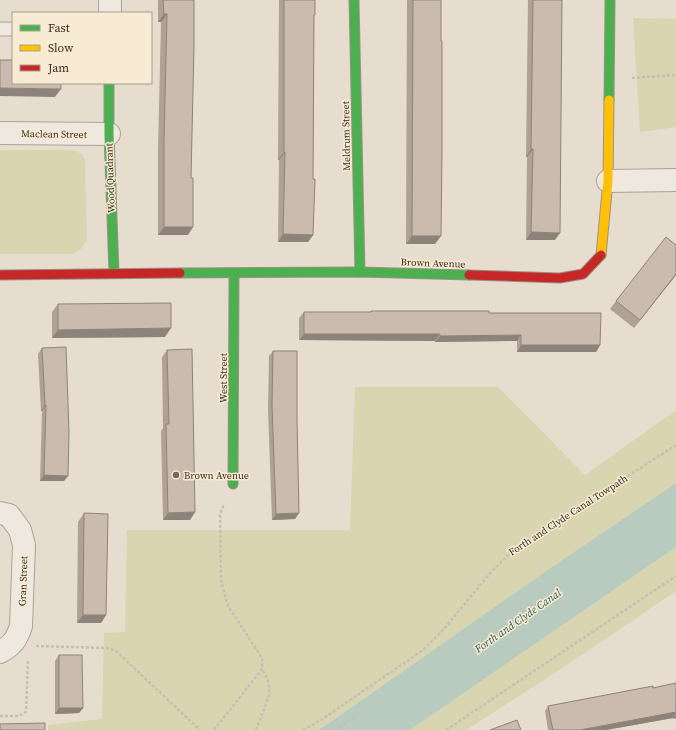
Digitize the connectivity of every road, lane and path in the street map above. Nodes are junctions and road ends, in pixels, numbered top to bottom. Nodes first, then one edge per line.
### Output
1 (110, 0) edge
2 (354, 0) edge
3 (610, 0) edge
4 (110, 12) edge
5 (0, 29) edge
6 (12, 29) edge
7 (676, 75) edge
8 (609, 78) junction
9 (109, 84) edge
10 (0, 133) edge
11 (108, 134) junction
12 (676, 180) edge
13 (608, 181) junction
14 (360, 272) junction
15 (114, 273) junction
16 (234, 273) junction
17 (0, 275) edge
18 (676, 445) edge
19 (233, 484) joint
20 (0, 513) edge
21 (676, 576) edge
22 (24, 635) junction
23 (0, 652) edge
24 (262, 669) junction
25 (0, 716) edge
26 (354, 717) dead end
27 (200, 730) edge
28 (214, 730) edge
29 (256, 730) edge
30 (303, 730) edge
31 (335, 730) edge
32 (446, 730) edge

1 - 4 street
2 - 14 street, Meldrum Street
3 - 8 street, Brown Avenue
5 - 6 lane
7 - 8 path
8 - 13 street, Brown Avenue
9 - 11 street, Wood Quadrant
10 - 11 street, Maclean Street
11 - 15 street, Wood Quadrant
12 - 13 street
13 - 14 street, Brown Avenue
14 - 16 street, Brown Avenue
15 - 16 street, Brown Avenue
15 - 17 street, Brown Avenue
16 - 19 street, West Street
18 - 30 path, Forth and Clyde Canal Towpath
19 - 24 path
20 - 22 street, Gran Street
21 - 32 path
22 - 23 street, Gran Street
22 - 25 path
22 - 27 path
24 - 28 path
24 - 29 path
26 - 31 path

